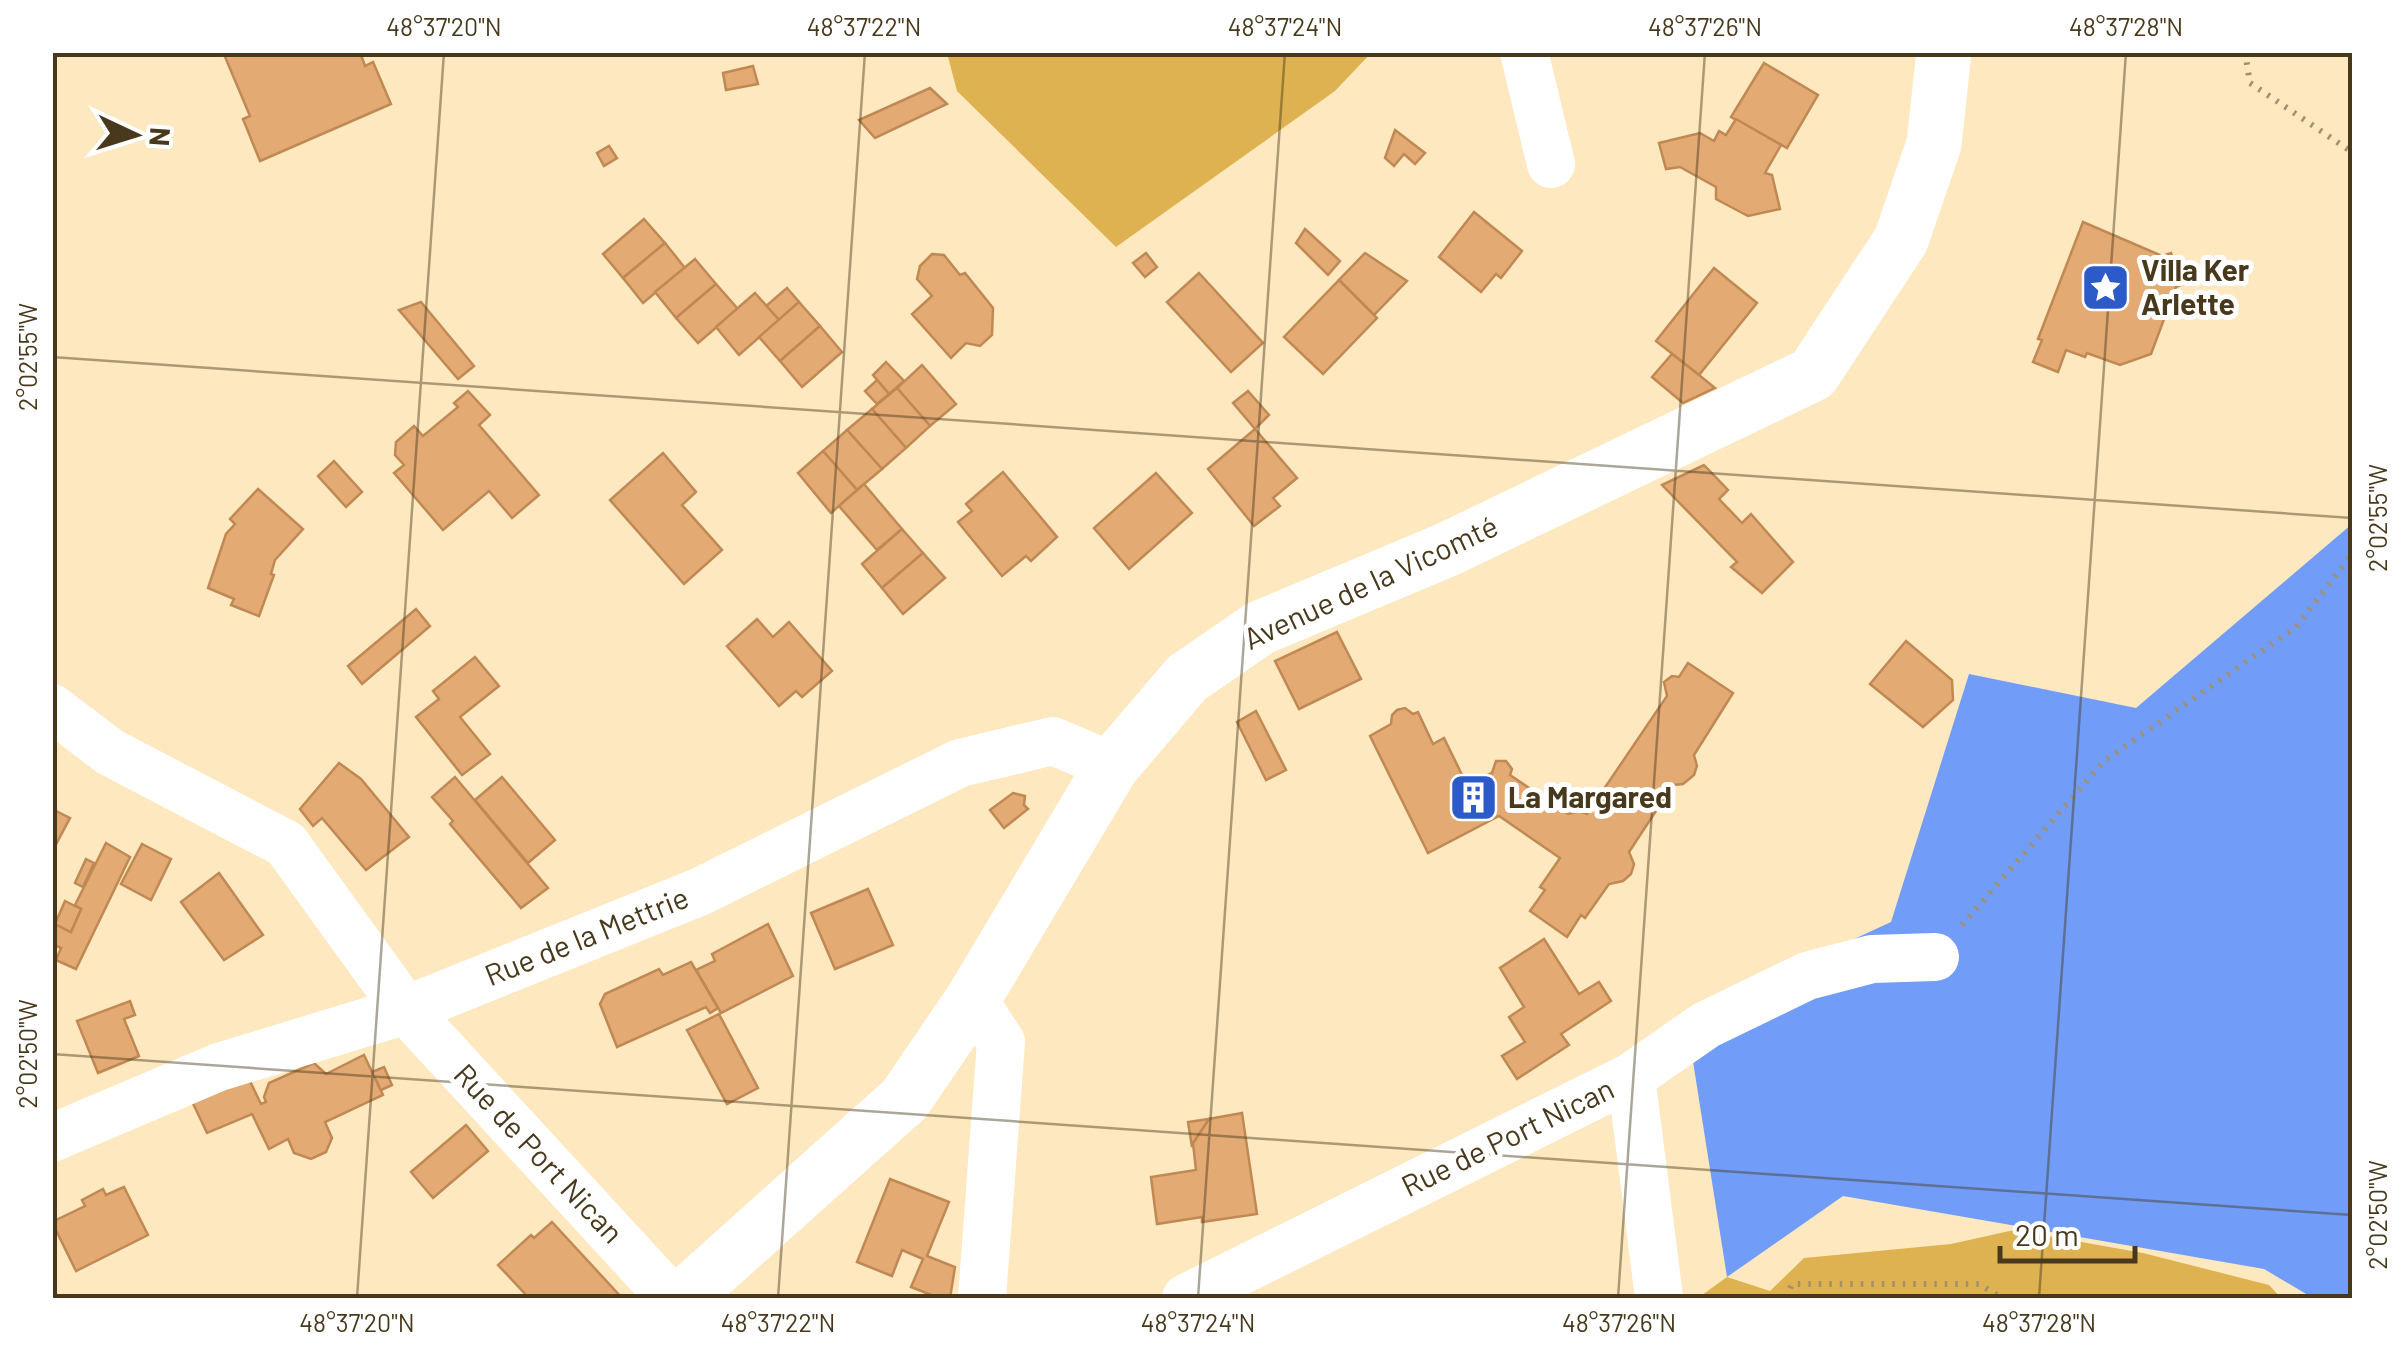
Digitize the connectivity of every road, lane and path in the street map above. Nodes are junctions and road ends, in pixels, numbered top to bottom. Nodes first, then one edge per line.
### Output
1 (1524, 52) edge
2 (1944, 52) edge
3 (2246, 52) edge
4 (2352, 152) edge
5 (1551, 164) dead end
6 (2352, 554) edge
7 (52, 708) edge
8 (1112, 766) junction
9 (1935, 956) joint
10 (974, 999) junction
11 (406, 1010) junction
12 (1631, 1077) junction
13 (52, 1138) edge
14 (671, 1298) edge
15 (683, 1298) edge
16 (982, 1298) edge
17 (1186, 1298) edge
18 (1660, 1298) edge
19 (1786, 1298) edge
20 (2002, 1298) edge

1 - 5 street
2 - 8 main road, Avenue de la Vicomté
3 - 4 path
6 - 9 path
7 - 11 street, Rue de Port Nican
8 - 10 main road, Avenue de la Vicomté
8 - 11 street, Rue de la Mettrie
9 - 12 street
10 - 15 main road, Avenue de la Vicomté
10 - 16 street
11 - 13 street, Rue de la Mettrie
11 - 14 street, Rue de Port Nican
12 - 17 street, Rue de Port Nican
12 - 18 street, Rue de Port Nican
19 - 20 path

